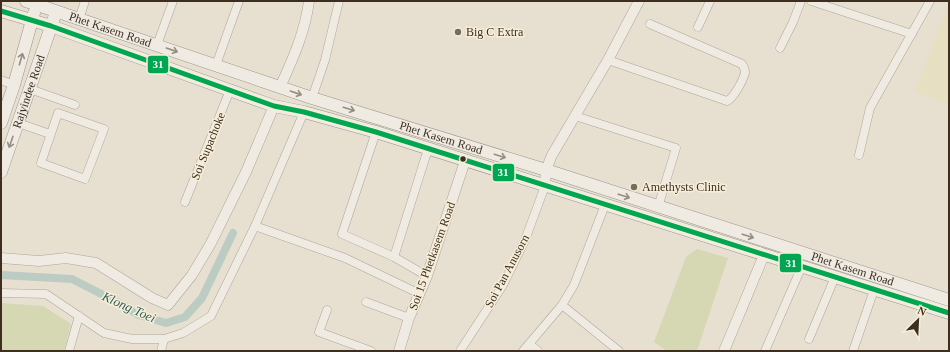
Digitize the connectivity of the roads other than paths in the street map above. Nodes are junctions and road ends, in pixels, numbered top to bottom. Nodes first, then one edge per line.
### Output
1 (85, 1) edge
2 (173, 1) edge
3 (239, 1) edge
4 (309, 1) edge
5 (339, 1) edge
6 (639, 1) edge
7 (710, 1) edge
8 (801, 1) edge
9 (811, 1) edge
10 (930, 1) edge
11 (31, 3) edge
12 (56, 10) junction
13 (1, 11) edge
14 (79, 19) junction
15 (32, 21) junction
16 (650, 24) dead end
17 (51, 26) junction
18 (698, 28) dead end
19 (912, 34) junction
20 (157, 44) junction
21 (780, 48) dead end
22 (608, 60) junction
23 (216, 65) junction
24 (1, 80) edge
25 (14, 85) junction
26 (280, 87) junction
27 (30, 89) junction
28 (230, 90) junction
29 (312, 98) junction
30 (75, 105) dead end
31 (274, 106) junction
32 (304, 112) junction
33 (575, 116) junction
34 (1, 123) edge
35 (18, 123) junction
36 (376, 132) junction
37 (50, 134) junction
38 (428, 149) junction
39 (859, 155) dead end
40 (465, 161) junction
41 (546, 170) junction
42 (1, 172) edge
43 (545, 186) junction
44 (185, 202) dead end
45 (605, 206) junction
46 (658, 207) junction
47 (255, 226) junction
48 (764, 255) junction
49 (394, 257) junction
50 (1, 258) edge
51 (802, 266) junction
52 (427, 276) junction
53 (835, 277) junction
54 (874, 290) junction
55 (1, 294) edge
56 (420, 294) junction
57 (366, 302) dead end
58 (562, 305) junction
59 (948, 308) edge
60 (327, 310) dead end
61 (79, 316) junction
62 (409, 318) junction
63 (164, 339) junction
64 (809, 339) dead end
65 (529, 344) junction
66 (69, 351) edge
67 (161, 351) edge
68 (371, 351) edge
69 (399, 351) edge
70 (460, 351) edge
71 (522, 351) edge
72 (538, 351) edge
73 (619, 351) edge
74 (724, 351) edge
75 (765, 351) edge
76 (853, 351) edge

1 - 14 street
2 - 20 street
3 - 23 street
4 - 26 street
5 - 29 street
6 - 22 street
7 - 18 street
8 - 21 street
9 - 19 street
10 - 19 street
11 - 12 main road, Phet Kasem Road
11 - 15 main road, Rajyindee Road
12 - 14 main road, Phet Kasem Road
12 - 17 main road, Rajyindee Road
13 - 15 main road, Phet Kasem Road
14 - 20 main road, Phet Kasem Road
15 - 17 main road, Phet Kasem Road
25 -> 15 main road, Rajyindee Road
16 - 22 street
17 - 27 main road, Rajyindee Road
17 - 28 main road, Phet Kasem Road
19 - 39 street
20 -> 23 main road, Phet Kasem Road
22 - 33 street
23 - 26 main road, Phet Kasem Road
24 - 25 street
25 - 34 main road, Rajyindee Road
26 -> 29 main road, Phet Kasem Road
27 - 30 street
27 - 35 main road, Rajyindee Road
28 - 31 main road, Phet Kasem Road
28 - 44 street, Soi Supachoke
29 -> 41 main road, Phet Kasem Road
31 - 32 main road, Phet Kasem Road
31 - 50 street
32 - 36 main road, Phet Kasem Road
32 - 47 street
33 - 41 street
33 - 46 street
35 - 37 street
35 -> 42 main road, Rajyindee Road
36 - 38 main road, Phet Kasem Road
36 - 49 street
37 - 37 street
38 - 40 main road, Phet Kasem Road
38 - 49 street
40 - 43 main road, Phet Kasem Road
40 - 52 street, Soi 15 Phetkasem Road
41 - 43 street
41 -> 46 main road, Phet Kasem Road
43 - 45 main road, Phet Kasem Road
43 - 70 street, Soi Pan Anusorn
45 - 48 main road, Phet Kasem Road
45 - 58 street
46 -> 59 main road, Phet Kasem Road
47 - 56 street
47 - 63 street
48 - 51 main road, Phet Kasem Road
48 - 74 street
49 - 52 street
51 - 53 main road, Phet Kasem Road
51 - 75 street
52 - 56 street, Soi 15 Phetkasem Road
53 - 54 main road, Phet Kasem Road
53 - 64 street
54 - 59 main road, Phet Kasem Road
54 - 76 street
55 - 61 street
56 - 62 street, Soi 15 Phetkasem Road
57 - 62 street
58 - 65 street
58 - 73 street
60 - 68 street
61 - 63 street
61 - 66 street
62 - 69 street, Soi 15 Phetkasem Road
63 - 67 street
65 - 71 street
65 - 72 street

